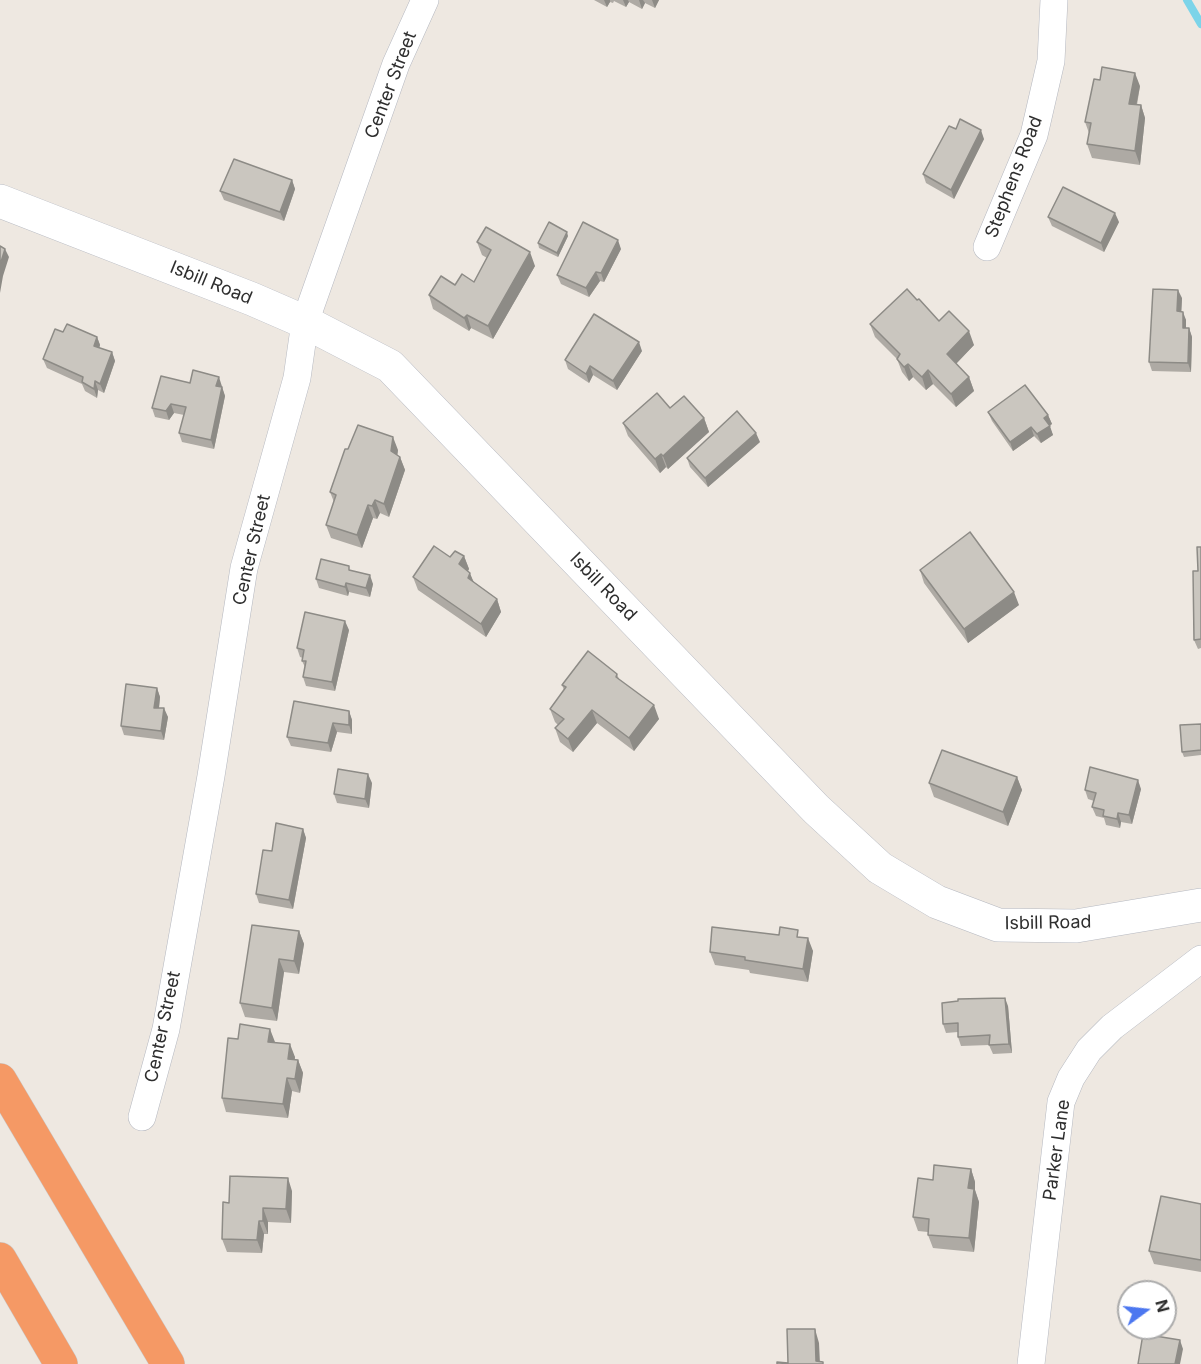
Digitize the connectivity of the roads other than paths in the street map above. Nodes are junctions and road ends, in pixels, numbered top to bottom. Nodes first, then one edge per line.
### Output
1 (425, 0) edge
2 (1054, 0) edge
3 (0, 201) edge
4 (987, 247) dead end
5 (305, 322) junction
6 (1201, 905) edge
7 (1201, 959) edge
8 (0, 1080) edge
9 (142, 1117) dead end
10 (0, 1259) edge
11 (62, 1364) edge
12 (168, 1364) edge
13 (1031, 1364) edge

1 - 5 street, Center Street
2 - 4 street, Stephens Road
3 - 5 street, Isbill Road
5 - 6 street, Isbill Road
5 - 9 street, Center Street
7 - 13 street, Parker Lane
8 - 12 highway
10 - 11 highway

